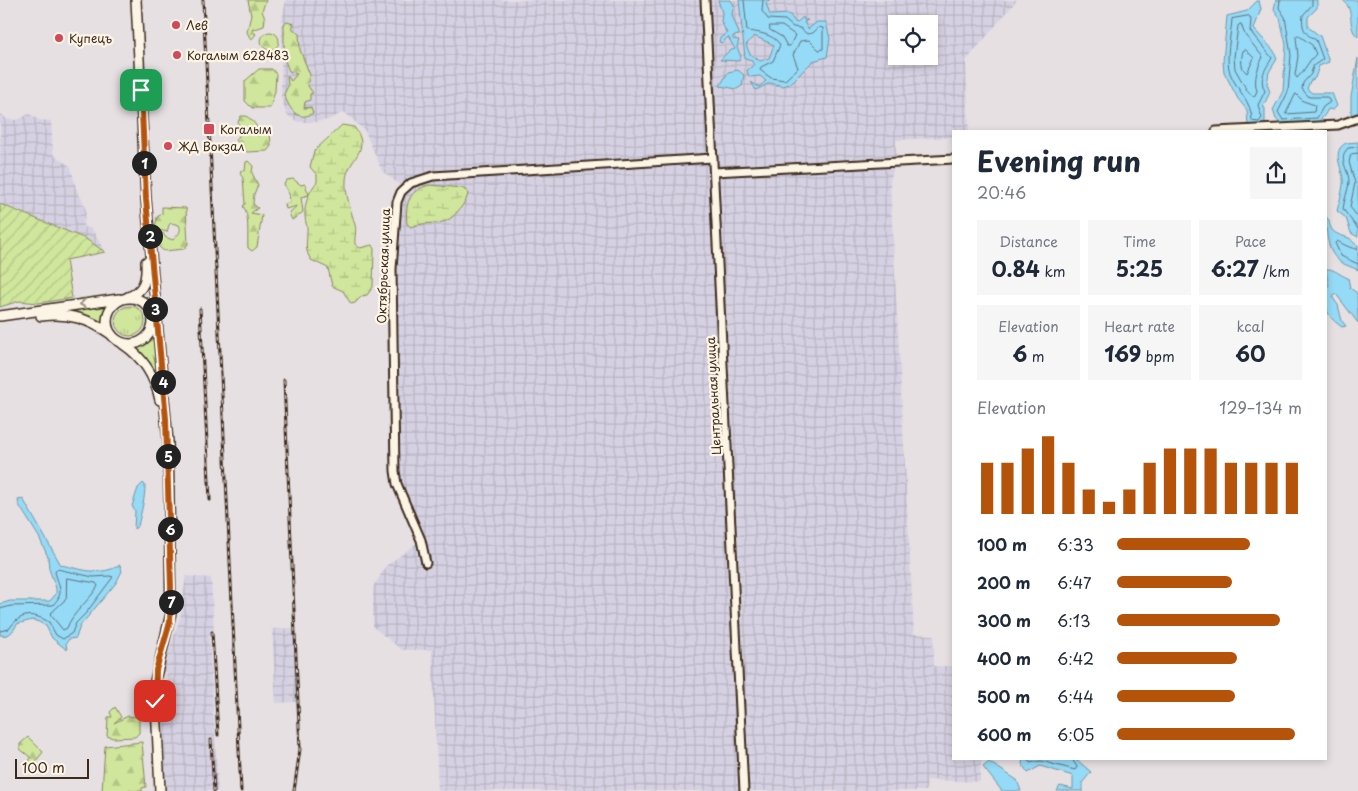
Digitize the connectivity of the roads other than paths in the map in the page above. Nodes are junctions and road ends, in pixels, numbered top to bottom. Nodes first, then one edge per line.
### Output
1 (136, 0) edge
2 (705, 0) edge
3 (1358, 118) edge
4 (1236, 130) edge
5 (713, 158) junction
6 (952, 158) edge
7 (714, 172) junction
8 (146, 199) junction
9 (126, 298) junction
10 (154, 298) junction
11 (0, 316) edge
12 (154, 318) junction
13 (0, 322) edge
14 (111, 334) junction
15 (158, 338) junction
16 (120, 342) junction
17 (168, 442) junction
18 (426, 564) dead end
19 (160, 791) edge
20 (744, 791) edge

1 - 8 main road
2 - 5 street, Центральная улица
3 - 4 street
5 - 7 street, Центральная улица
5 - 18 street, Октябрьская улица
6 - 7 street
7 - 20 street, Центральная улица
8 - 9 main road
8 - 10 main road
9 -> 11 main road
9 - 12 main road
9 - 14 main road
10 - 12 main road
10 - 15 main road
12 - 15 main road
12 - 16 main road
13 - 14 main road
14 - 16 main road
15 - 17 main road
16 - 17 main road
17 - 19 main road

